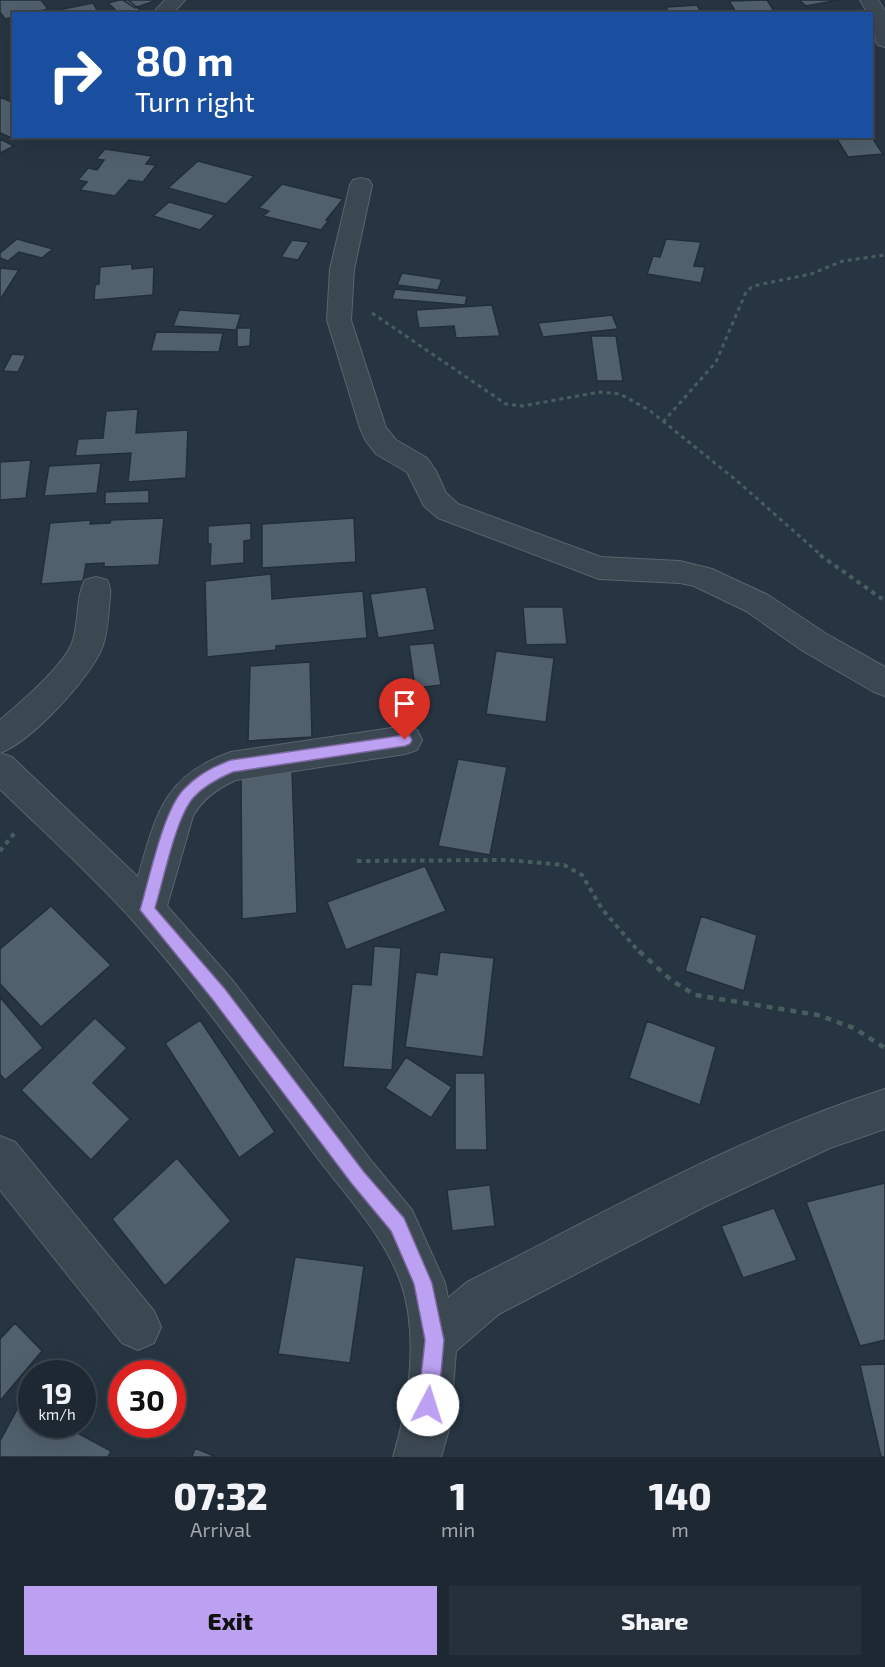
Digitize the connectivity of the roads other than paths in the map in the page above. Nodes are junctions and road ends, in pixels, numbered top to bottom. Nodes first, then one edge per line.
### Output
1 (176, 0) edge
2 (869, 0) edge
3 (163, 12) edge
4 (885, 41) edge
5 (361, 185) dead end
6 (96, 588) dead end
7 (885, 683) edge
8 (0, 739) edge
9 (405, 740) dead end
10 (0, 767) edge
11 (147, 910) junction
12 (885, 1109) edge
13 (0, 1157) edge
14 (138, 1327) dead end
15 (434, 1340) junction
16 (417, 1457) edge

1 - 3 street
2 - 4 street
5 - 7 street
6 - 8 street
9 - 11 street
10 - 11 street
11 - 15 street
12 - 15 street
13 - 14 street
15 - 16 street

